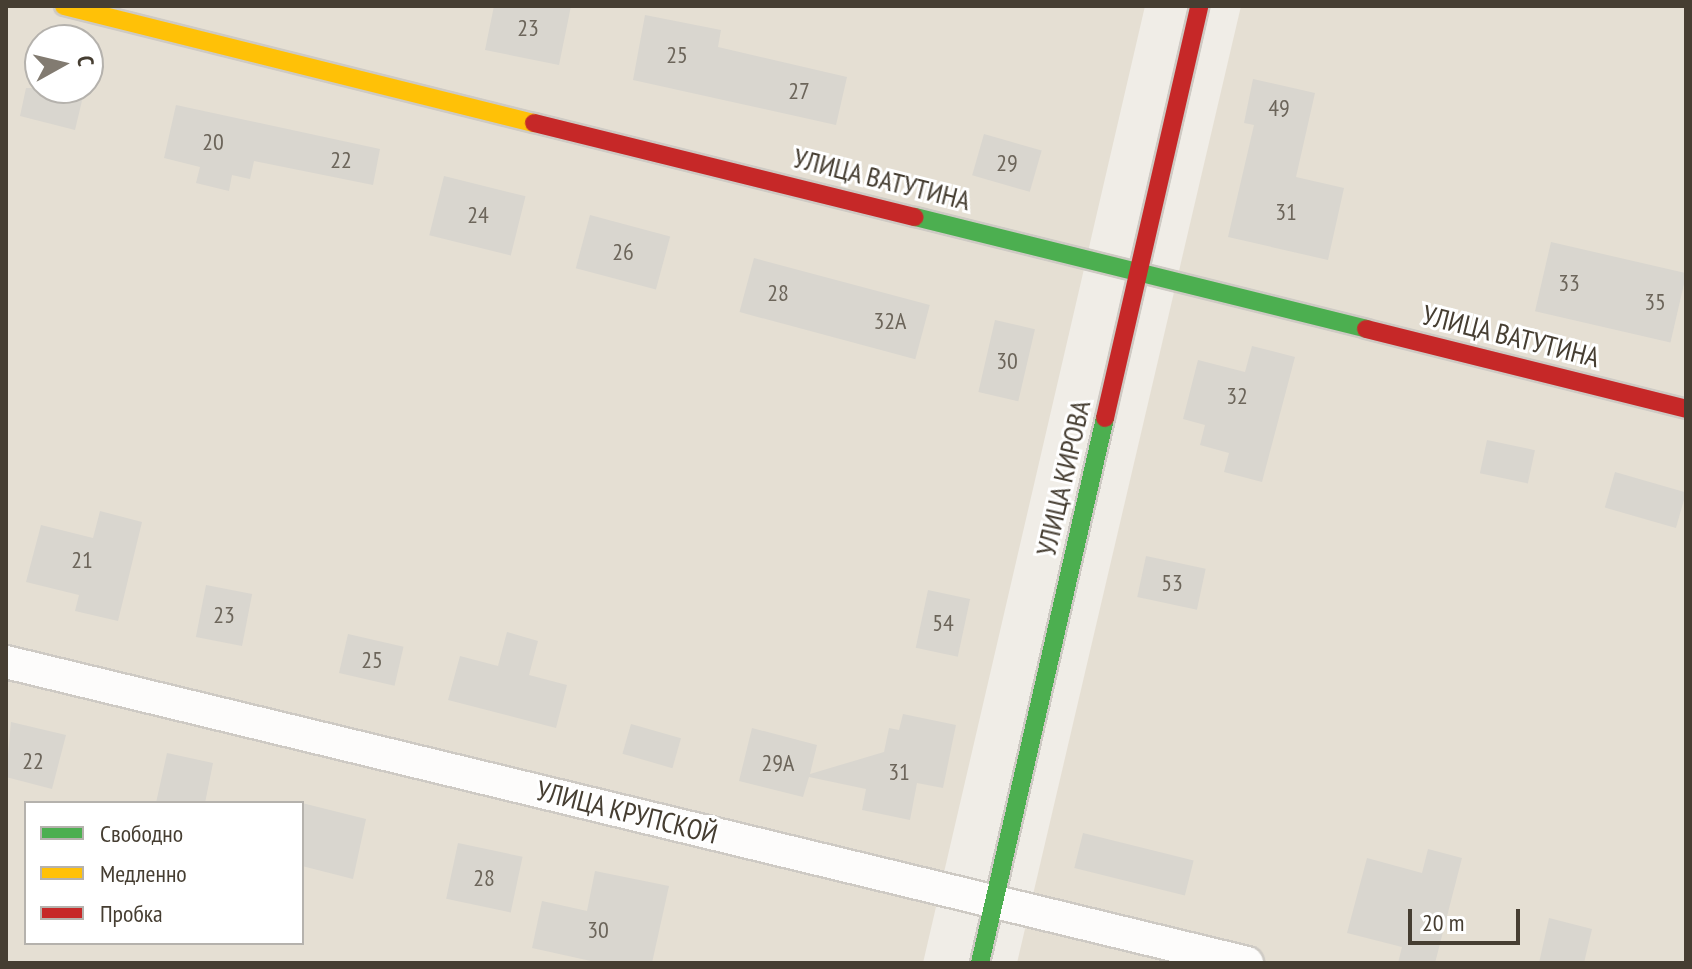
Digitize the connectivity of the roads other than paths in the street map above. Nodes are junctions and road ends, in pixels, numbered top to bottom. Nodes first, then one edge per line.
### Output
1 (64, 6) edge
2 (1199, 6) edge
3 (1138, 271) junction
4 (1686, 409) edge
5 (6, 662) edge
6 (996, 901) junction
7 (980, 963) edge
8 (1247, 963) edge

1 - 3 street, УЛИЦА ВАТУТИНА
2 - 3 street, УЛИЦА КИРОВА
3 - 4 street, УЛИЦА ВАТУТИНА
3 - 6 street, УЛИЦА КИРОВА
5 - 6 street, УЛИЦА КРУПСКОЙ
6 - 7 street, УЛИЦА КИРОВА
6 - 8 street, УЛИЦА КРУПСКОЙ

